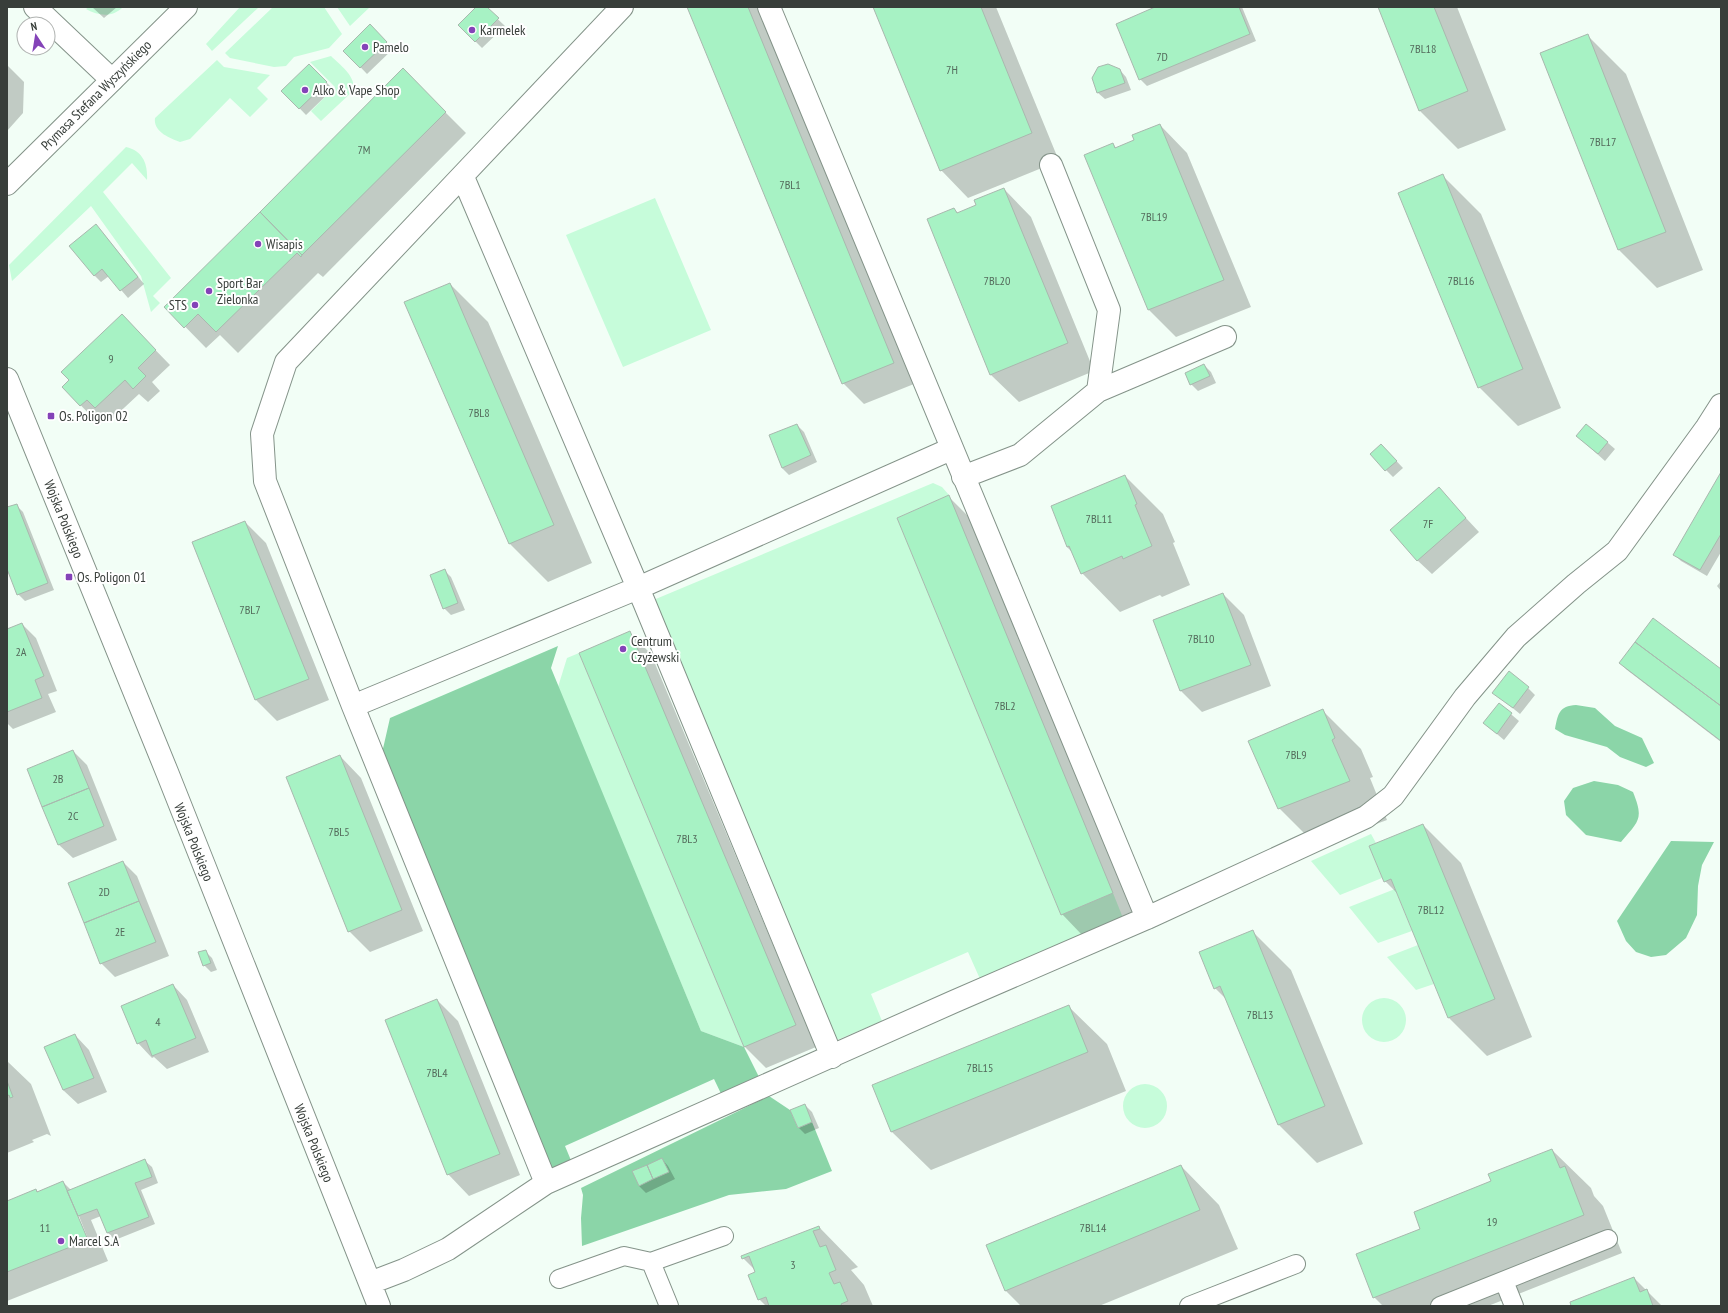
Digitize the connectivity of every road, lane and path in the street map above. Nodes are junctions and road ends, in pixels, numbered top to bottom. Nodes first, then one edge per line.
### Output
1 (35, 7) edge
2 (186, 7) edge
3 (622, 7) edge
4 (769, 7) edge
5 (112, 80) junction
6 (1051, 165) dead end
7 (463, 177) junction
8 (7, 184) edge
9 (1225, 337) dead end
10 (7, 379) edge
11 (1098, 391) junction
12 (1721, 405) edge
13 (951, 448) junction
14 (963, 477) junction
15 (638, 588) junction
16 (353, 706) junction
17 (1147, 918) junction
18 (823, 1061) junction
19 (546, 1183) junction
20 (724, 1236) dead end
21 (1608, 1239) dead end
22 (651, 1262) junction
23 (1296, 1264) dead end
24 (559, 1279) dead end
25 (1504, 1281) junction
26 (370, 1283) junction
27 (379, 1306) edge
28 (669, 1306) edge
29 (1189, 1306) edge
30 (1440, 1306) edge
31 (1514, 1306) edge

1 - 5 street
2 - 5 street, Prymasa Stefana Wyszyńskiego
3 - 7 street
4 - 13 street
5 - 8 street, Prymasa Stefana Wyszyńskiego
6 - 11 street
7 - 15 street
7 - 16 street
9 - 11 street
10 - 26 street, Wojska Polskiego
11 - 14 street
12 - 17 street
13 - 14 street
13 - 15 street
14 - 17 street
15 - 16 street
15 - 18 street
16 - 19 street
17 - 18 street
18 - 19 street
19 - 26 street
20 - 22 lane
21 - 25 lane
22 - 24 lane
22 - 28 lane
23 - 29 lane
25 - 30 lane
25 - 31 lane
26 - 27 street, Wojska Polskiego

